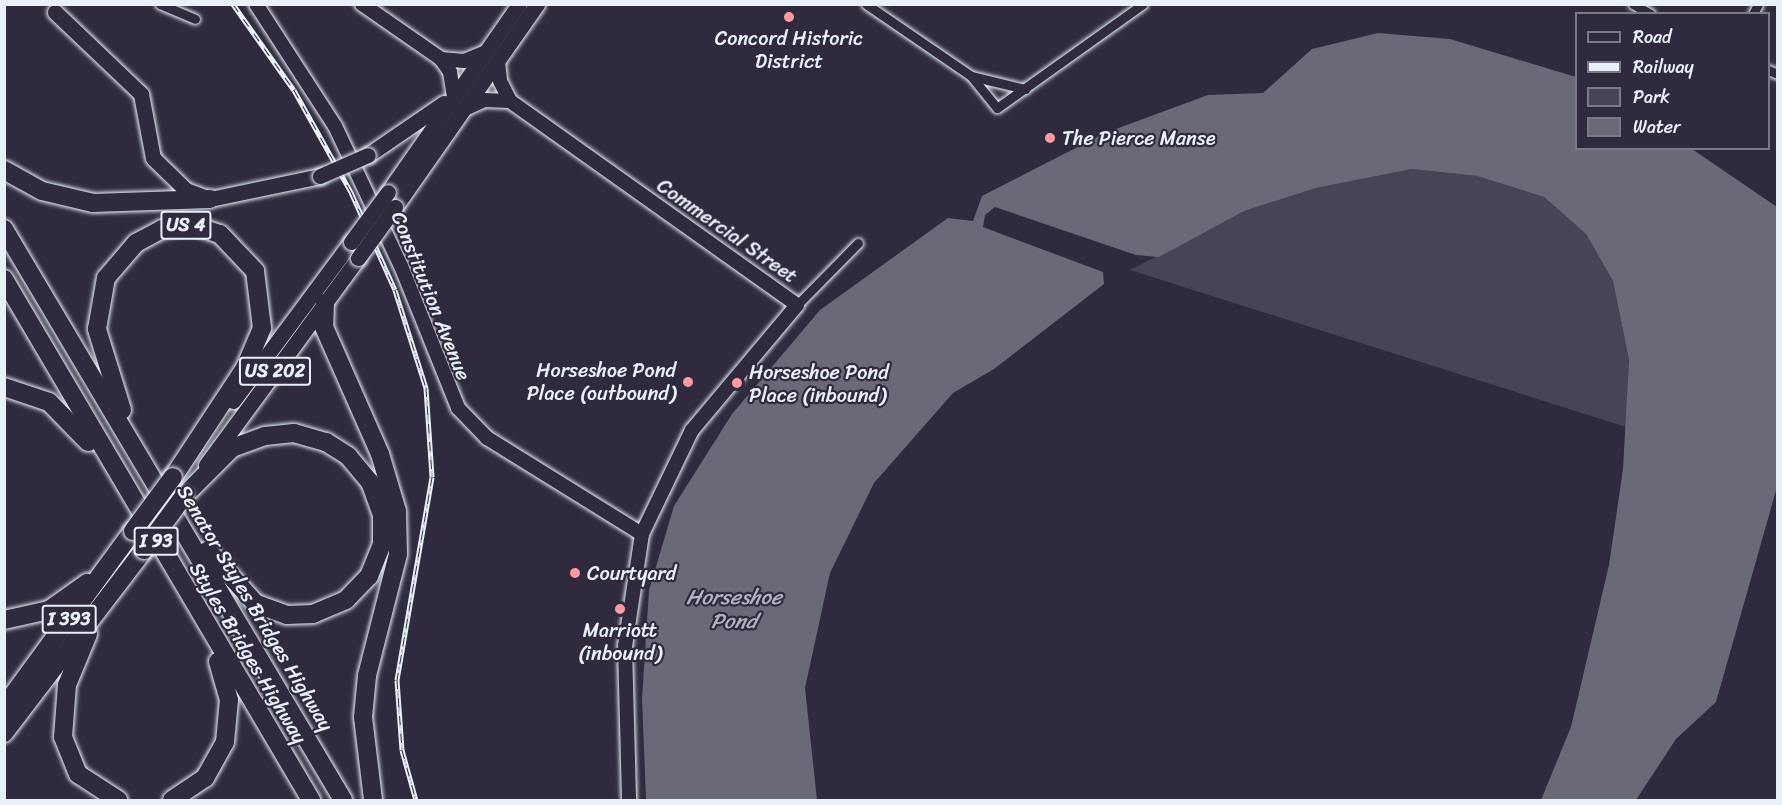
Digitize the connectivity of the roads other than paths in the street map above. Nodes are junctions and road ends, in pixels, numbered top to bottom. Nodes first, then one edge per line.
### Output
1 (160, 4) edge
2 (256, 4) edge
3 (362, 4) edge
4 (519, 4) edge
5 (537, 4) edge
6 (866, 4) edge
7 (1143, 4) edge
8 (1633, 4) edge
9 (54, 7) edge
10 (1647, 12) edge
11 (195, 19) dead end
12 (507, 35) junction
13 (484, 53) junction
14 (441, 59) junction
15 (498, 61) junction
16 (971, 76) junction
17 (1025, 89) junction
18 (454, 96) junction
19 (510, 101) junction
20 (465, 109) junction
21 (4, 170) edge
22 (210, 199) junction
23 (4, 229) edge
24 (858, 243) dead end
25 (4, 279) edge
26 (325, 303) junction
27 (797, 305) junction
28 (4, 387) edge
29 (205, 434) junction
30 (130, 437) junction
31 (120, 479) junction
32 (156, 484) junction
33 (188, 490) junction
34 (642, 534) junction
35 (111, 563) junction
36 (103, 605) junction
37 (201, 619) junction
38 (4, 620) edge
39 (4, 707) edge
40 (4, 733) edge
41 (118, 801) edge
42 (172, 801) edge
43 (310, 801) edge
44 (343, 801) edge
45 (373, 801) edge
46 (629, 801) edge

1 - 11 street
2 - 34 street, Constitution Avenue
3 - 14 street
4 - 12 main road, US 202
5 - 12 main road, US 202
6 - 16 street
7 - 17 street
8 - 10 street
9 - 22 main road
12 - 13 main road, US 202
12 - 15 main road, US 202
13 - 14 street
13 - 18 main road, US 202
14 - 18 street
15 - 19 street
15 - 20 main road, US 202
16 - 17 street
16 - 17 street
18 - 22 main road, bridge
18 - 29 main road, US 202, bridge
19 - 20 street
19 - 27 street, Commercial Street
20 - 26 main road, US 202, bridge
21 - 22 highway
23 - 30 highway, I 93
24 - 27 street
25 - 31 highway, Styles Bridges Highway / I 93
26 - 33 main road, US 202
26 - 45 highway
27 - 34 street, Commercial Street
28 - 31 highway
29 - 30 highway, US 4
29 - 35 highway, I 393, bridge
30 - 32 highway, Senator Styles Bridges Highway / I 93
31 - 37 highway, Styles Bridges Highway / I 93
32 - 33 highway
32 - 44 highway, Senator Styles Bridges Highway / I 93
33 - 36 highway, I 393, bridge
34 - 46 street, Commercial Street
35 - 38 highway
35 - 39 highway, I 393
36 - 40 highway, I 393
36 - 41 highway
37 - 42 highway
37 - 43 highway, Styles Bridges Highway / I 93

